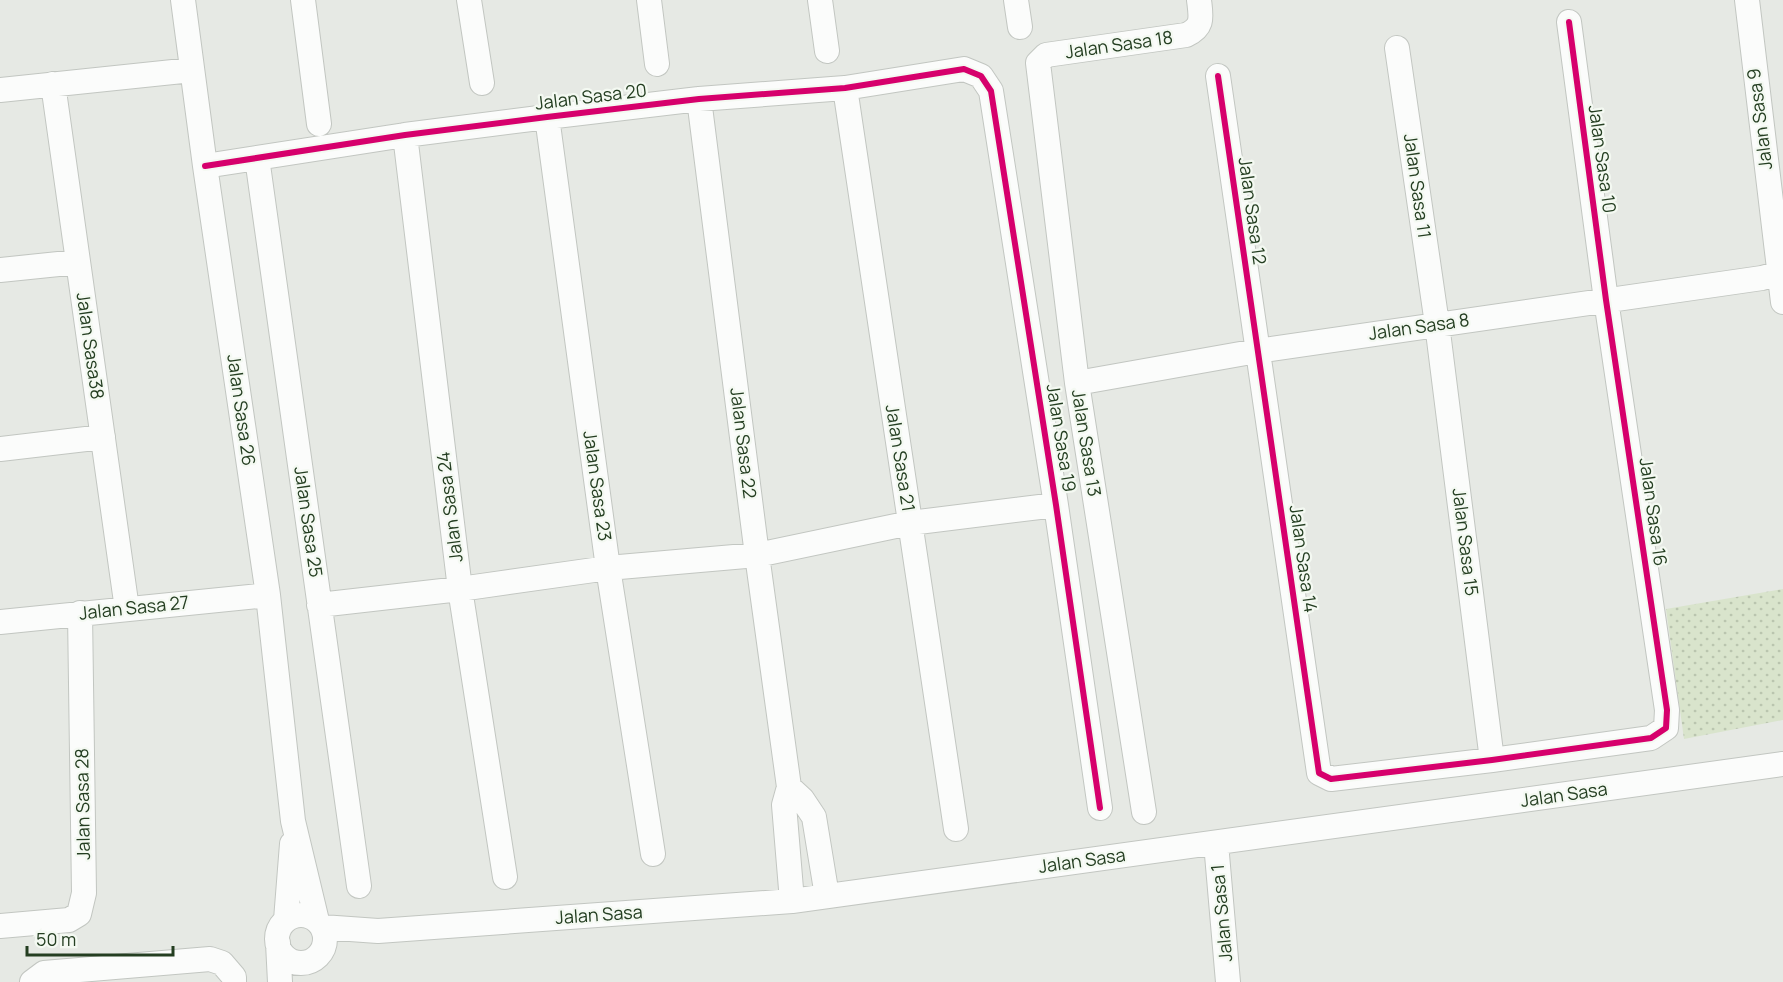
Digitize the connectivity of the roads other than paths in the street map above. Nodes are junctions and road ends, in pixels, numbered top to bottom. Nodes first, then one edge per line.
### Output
1 (183, 0) edge
2 (303, 0) edge
3 (469, 0) edge
4 (649, 0) edge
5 (820, 0) edge
6 (1016, 0) edge
7 (1747, 0) edge
8 (1200, 8) edge
9 (1569, 22) dead end
10 (1020, 27) dead end
11 (1397, 48) dead end
12 (827, 51) dead end
13 (657, 63) dead end
14 (192, 70) junction
15 (1038, 73) joint
16 (981, 76) joint
17 (1218, 76) dead end
18 (482, 83) dead end
19 (53, 84) junction
20 (845, 88) junction
21 (0, 90) edge
22 (699, 99) junction
23 (547, 117) junction
24 (319, 124) dead end
25 (405, 135) junction
26 (257, 158) junction
27 (205, 166) junction
28 (78, 262) junction
29 (0, 270) edge
30 (1778, 281) edge
31 (1606, 300) junction
32 (1437, 324) junction
33 (1257, 351) junction
34 (1077, 383) junction
35 (103, 437) junction
36 (0, 449) edge
37 (1056, 505) junction
38 (910, 523) junction
39 (757, 555) junction
40 (608, 568) junction
41 (460, 589) junction
42 (268, 595) junction
43 (319, 605) junction
44 (127, 609) junction
45 (80, 614) junction
46 (0, 622) edge
47 (1492, 760) junction
48 (1783, 764) edge
49 (789, 786) junction
50 (1100, 808) dead end
51 (1144, 812) dead end
52 (293, 821) junction
53 (956, 829) dead end
54 (1216, 843) junction
55 (653, 854) dead end
56 (504, 877) dead end
57 (359, 886) dead end
58 (827, 896) junction
59 (792, 901) junction
60 (0, 926) edge
61 (282, 932) junction
62 (315, 949) edge
63 (32, 982) edge
64 (234, 982) edge
65 (280, 982) edge
66 (1228, 982) edge

1 - 14 street, Jalan Sasa 26
2 - 24 street
3 - 18 street
4 - 13 street
5 - 12 street
6 - 10 street
7 - 30 street, Jalan Sasa 9
8 - 15 street, Jalan Sasa 18
9 - 31 street, Jalan Sasa 10
11 - 32 street, Jalan Sasa 11
14 - 19 street
14 - 27 street, Jalan Sasa 26
15 - 34 street, Jalan Sasa 13
16 - 20 street, Jalan Sasa 20
16 - 37 street, Jalan Sasa 19
17 - 33 street, Jalan Sasa 12
19 - 21 street
19 - 28 street, Jalan Sasa38
20 - 22 street, Jalan Sasa 20
20 - 38 street, Jalan Sasa 21
22 - 23 street, Jalan Sasa 20
22 - 39 street, Jalan Sasa 22
23 - 25 street, Jalan Sasa 20
23 - 40 street, Jalan Sasa 23
25 - 26 street, Jalan Sasa 20
25 - 41 street, Jalan Sasa 24
26 - 27 street, Jalan Sasa 20
26 - 43 street, Jalan Sasa 25
27 - 42 street, Jalan Sasa 26
28 - 29 street
28 - 35 street, Jalan Sasa38
30 - 31 street, Jalan Sasa 8
31 - 32 street, Jalan Sasa 8
31 - 47 street, Jalan Sasa 16
32 - 33 street, Jalan Sasa 8
32 - 47 street, Jalan Sasa 15
33 - 34 street, Jalan Sasa 8
33 - 47 street, Jalan Sasa 14
34 - 51 street, Jalan Sasa 13
35 - 36 street
35 - 44 street, Jalan Sasa38
37 - 38 street
37 - 50 street, Jalan Sasa 19
38 - 39 street
38 - 53 street, Jalan Sasa 21
39 - 40 street
39 - 49 street, Jalan Sasa 22
40 - 41 street
40 - 55 street, Jalan Sasa 23
41 - 43 street
41 - 56 street, Jalan Sasa 24
42 - 44 street, Jalan Sasa 27
42 - 52 street, Jalan Sasa 26
43 - 57 street, Jalan Sasa 25
44 - 45 street, Jalan Sasa 27
45 - 46 street, Jalan Sasa 27
45 - 60 street, Jalan Sasa 28
48 - 54 street, Jalan Sasa
49 - 58 street
49 - 59 street, Jalan Sasa 22
52 - 61 street, Jalan Sasa 26
52 - 62 street, Jalan Sasa 26
54 - 58 street, Jalan Sasa
54 - 66 street, Jalan Sasa 1
58 - 59 street, Jalan Sasa
59 - 62 street, Jalan Sasa
61 - 62 street
61 - 62 street
61 - 65 street, Jalan Sasa 26
63 - 64 street

